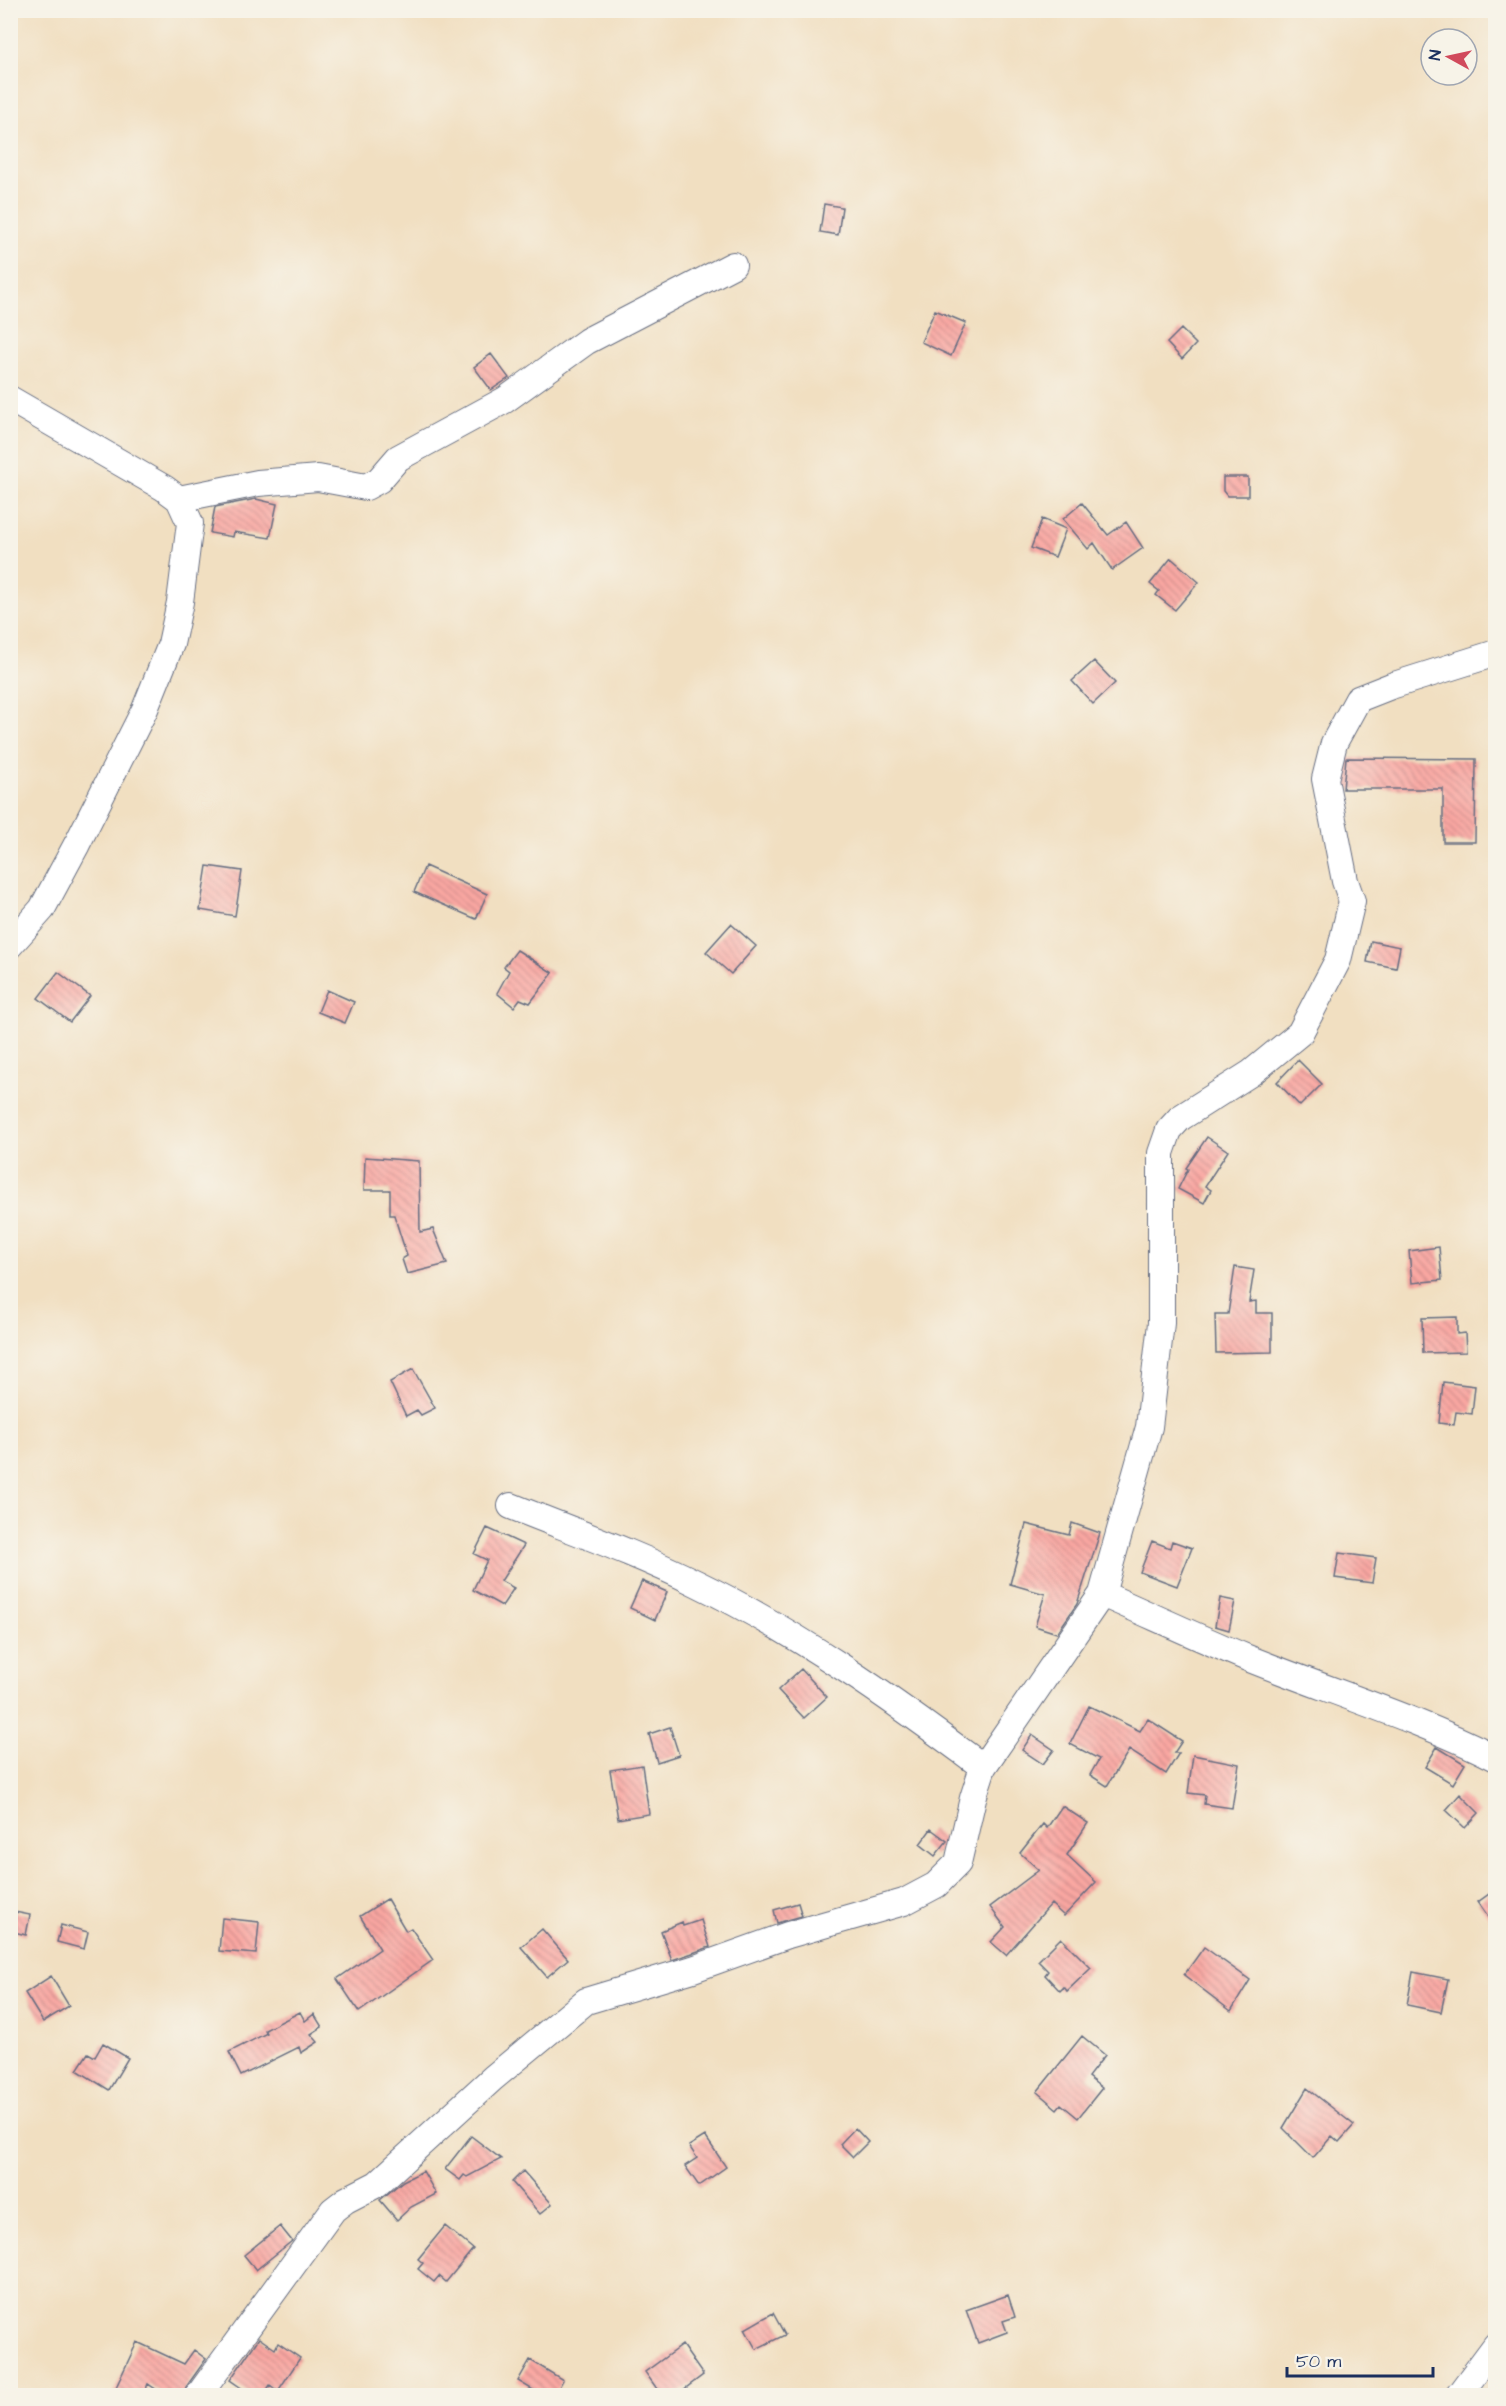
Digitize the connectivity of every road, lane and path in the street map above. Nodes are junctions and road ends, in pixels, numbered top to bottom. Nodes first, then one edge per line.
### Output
1 (734, 265) dead end
2 (10, 399) edge
3 (179, 499) junction
4 (1496, 653) edge
5 (10, 945) edge
6 (511, 1506) dead end
7 (1102, 1594) junction
8 (1496, 1758) edge
9 (983, 1767) junction
10 (1496, 2345) edge
11 (198, 2396) edge
12 (1458, 2396) edge

1 - 3 street
2 - 3 street
3 - 5 street
4 - 7 street
6 - 9 street
7 - 8 street
7 - 9 street
9 - 11 street
10 - 12 street

